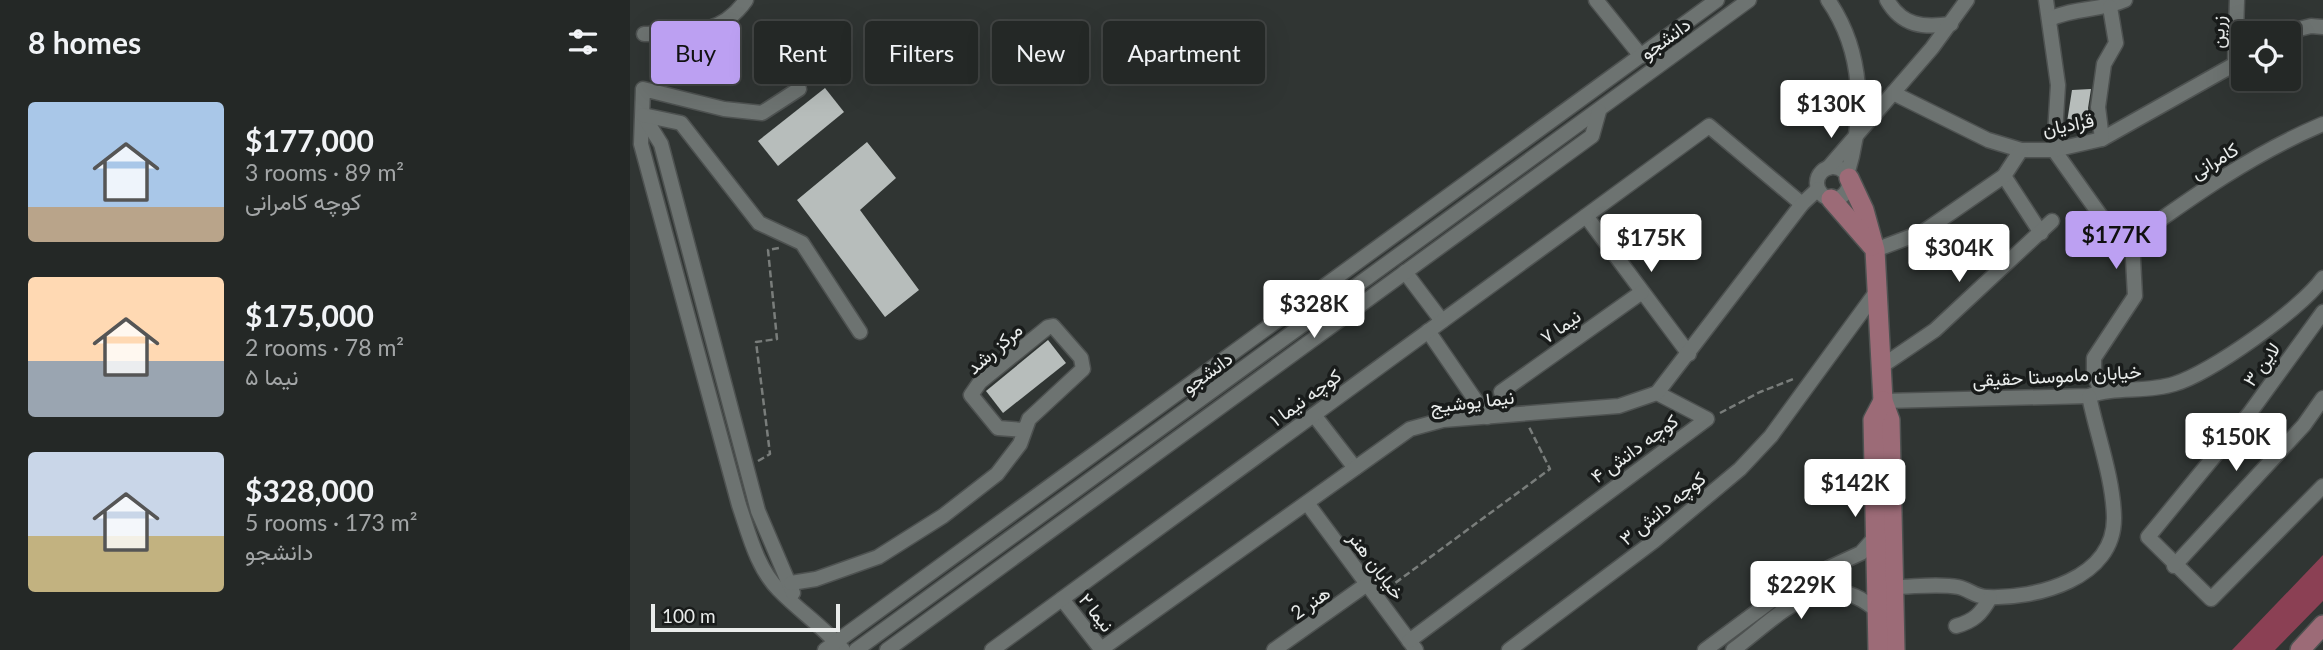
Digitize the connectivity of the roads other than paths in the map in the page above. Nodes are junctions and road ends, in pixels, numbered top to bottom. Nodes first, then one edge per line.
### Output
1 (747, 0) edge
2 (1596, 0) edge
3 (1717, 0) edge
4 (1749, 0) edge
5 (1829, 0) edge
6 (1887, 0) edge
7 (1967, 0) edge
8 (2046, 0) edge
9 (2125, 0) edge
10 (2237, 0) edge
11 (2110, 7) junction
12 (2050, 19) junction
13 (2238, 21) edge
14 (1951, 24) junction
15 (2323, 27) edge
16 (2301, 28) edge
17 (644, 34) dead end
18 (1641, 56) junction
19 (2231, 66) edge
20 (799, 89) dead end
21 (1893, 93) junction
22 (1599, 111) junction
23 (643, 115) junction
24 (2323, 124) edge
25 (1858, 135) junction
26 (2102, 139) junction
27 (2021, 150) junction
28 (2054, 150) junction
29 (1828, 168) junction
30 (1848, 176) junction
31 (2004, 176) junction
32 (1824, 194) junction
33 (1802, 204) junction
34 (1586, 216) junction
35 (2052, 221) dead end
36 (2041, 233) junction
37 (2132, 240) junction
38 (1875, 250) junction
39 (1405, 272) junction
40 (2323, 278) edge
41 (1877, 291) junction
42 (1642, 292) junction
43 (2323, 312) edge
44 (1442, 321) junction
45 (1428, 331) junction
46 (860, 332) dead end
47 (1689, 354) junction
48 (1882, 366) junction
49 (1501, 392) dead end
50 (1657, 393) junction
51 (2095, 394) junction
52 (2323, 398) edge
53 (1883, 401) junction
54 (1314, 415) junction
55 (1488, 417) junction
56 (1023, 430) junction
57 (1355, 468) junction
58 (2323, 486) edge
59 (1307, 503) junction
60 (1876, 537) junction
61 (2174, 566) junction
62 (792, 583) junction
63 (1367, 584) junction
64 (1794, 584) junction
65 (1893, 587) junction
66 (1804, 597) junction
67 (1990, 597) junction
68 (1062, 599) junction
69 (795, 604) junction
70 (1877, 611) junction
71 (2323, 625) edge
72 (1956, 626) dead end
73 (1412, 645) edge
74 (835, 647) edge
75 (1101, 649) edge
76 (856, 650) edge
77 (887, 650) edge
78 (992, 650) edge
79 (1274, 650) edge
80 (1509, 650) edge
81 (1705, 650) edge
82 (1732, 650) edge
83 (1878, 650) edge
84 (1895, 650) edge
85 (2300, 650) edge

1 - 17 street
2 - 18 street
3 - 18 street, دانشجو
4 - 22 street, دانشجو
5 - 25 street
6 - 14 street
7 - 14 street
8 - 12 street
9 - 11 street
10 - 13 street, زرین
11 - 12 street
11 - 26 street
12 - 28 street
14 - 21 street
15 - 16 street
18 - 74 street, دانشجو
19 - 26 street, قرادیان
20 - 23 street
21 - 25 street
21 - 27 street, قرادیان
22 - 39 street
22 - 76 street, دانشجو
23 - 46 street
23 - 62 street
23 - 69 street
24 - 37 street, کامرانی
25 - 29 street
25 - 30 street
26 - 28 street, قرادیان
27 - 28 street, قرادیان
27 - 31 street
28 - 37 street
29 - 30 street
29 - 32 street
30 - 32 street
30 - 38 main road
31 - 36 street
31 - 38 street
32 - 33 street
32 - 38 main road
33 - 34 street, کوچه نیما ۱
33 - 47 street
34 - 42 street
34 - 44 street, کوچه نیما ۱
35 - 36 street
36 - 48 street
37 - 51 street
38 - 41 main road
39 - 44 street
39 - 77 street
40 - 51 street, خیابان ماموستا حقیقی
41 - 48 main road
41 - 80 street, کوچه دانش ۳
42 - 47 street
42 - 49 street, نیما ۷
43 - 61 street, لاین ۳
44 - 45 street, کوچه نیما ۱
45 - 54 street, کوچه نیما ۱
45 - 55 street
47 - 50 street
48 - 53 main road
50 - 55 street, نیما یوشیج
50 - 73 street, کوچه دانش ۴
51 - 53 street, خیابان ماموستا حقیقی
51 - 67 street
52 - 61 street
53 - 60 main road
53 - 65 main road
54 - 57 street
54 - 68 street, کوچه نیما ۱
55 - 57 street, نیما یوشیج
56 - 56 street, مرکز رشد
56 - 62 street, مرکز رشد
57 - 59 street, نیما یوشیج
58 - 61 street
59 - 63 street, خیابان هنر
59 - 75 street, نیما یوشیج
60 - 64 street
60 - 70 main road
62 - 69 street
63 - 73 street, خیابان هنر
63 - 79 street, هنر 2
64 - 66 street
64 - 81 street
65 - 67 street
65 - 84 main road
66 - 70 street
66 - 82 street
67 - 72 street
68 - 75 street, نیما ۲
68 - 78 street, کوچه نیما ۱
69 - 74 street
70 - 83 main road
71 - 85 main road

